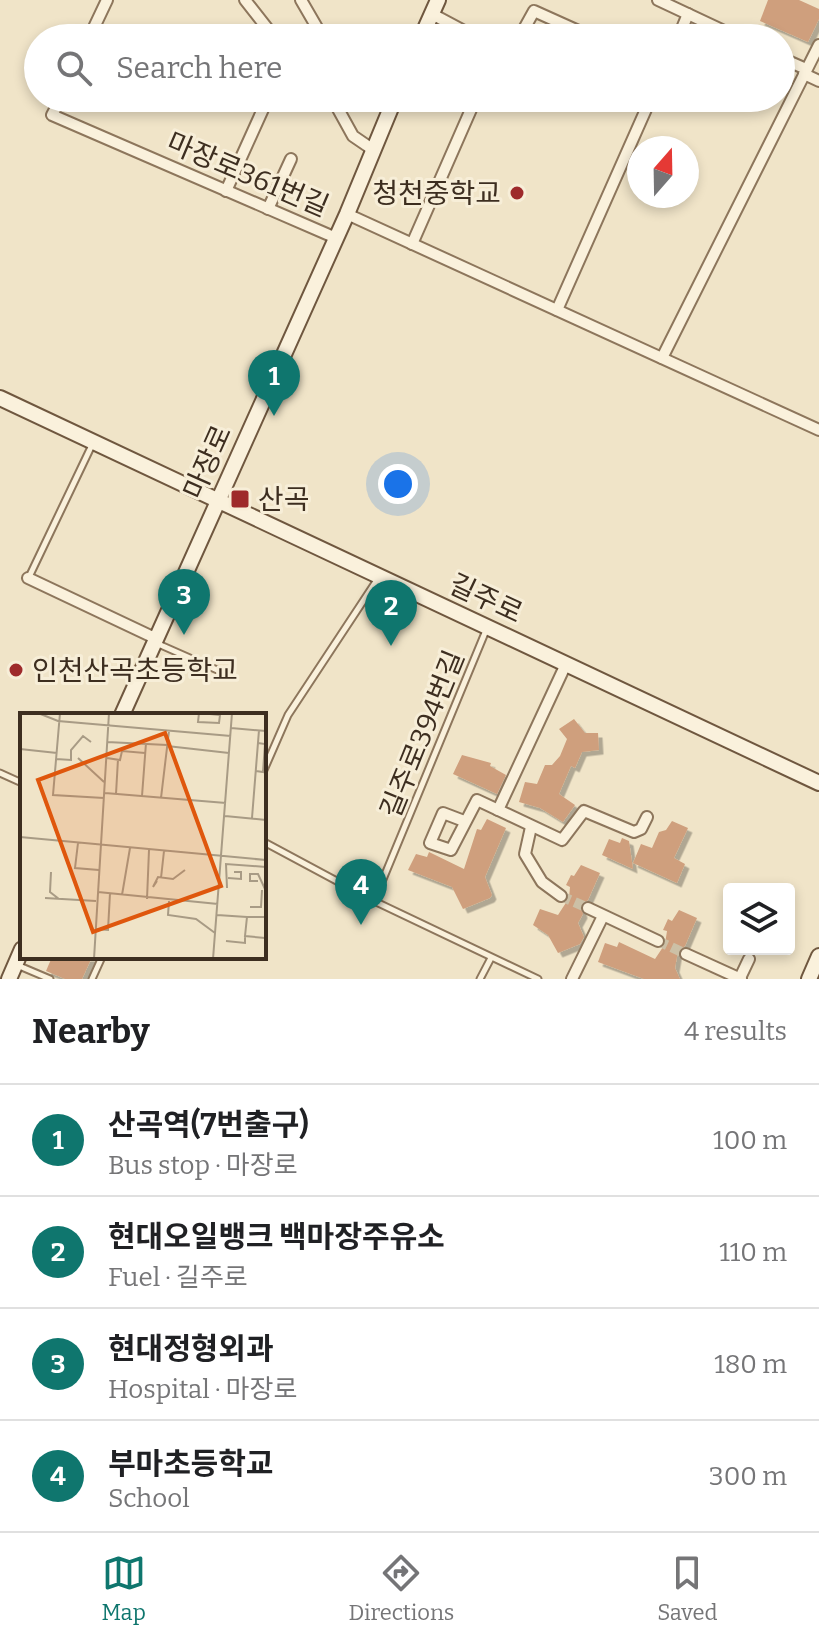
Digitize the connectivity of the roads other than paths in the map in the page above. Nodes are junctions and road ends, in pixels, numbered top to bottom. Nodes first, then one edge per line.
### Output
1 (107, 0) edge
2 (245, 0) edge
3 (301, 0) edge
4 (658, 0) edge
5 (435, 7) edge
6 (688, 14) junction
7 (96, 24) edge
8 (264, 24) edge
9 (315, 24) edge
10 (458, 24) edge
11 (527, 24) edge
12 (563, 24) edge
13 (684, 24) edge
14 (709, 24) edge
15 (819, 45) edge
16 (795, 66) edge
17 (805, 72) junction
18 (819, 81) edge
19 (795, 92) edge
20 (54, 112) edge
21 (262, 112) edge
22 (340, 112) edge
23 (389, 112) edge
24 (470, 112) edge
25 (645, 112) edge
26 (785, 112) edge
27 (372, 149) junction
28 (291, 159) dead end
29 (226, 191) junction
30 (268, 209) junction
31 (347, 214) junction
32 (336, 238) junction
33 (412, 244) junction
34 (557, 310) junction
35 (662, 358) junction
36 (0, 398) edge
37 (819, 430) edge
38 (94, 442) junction
39 (218, 500) junction
40 (380, 576) junction
41 (28, 578) joint
42 (487, 627) junction
43 (156, 641) junction
44 (566, 664) junction
45 (230, 672) dead end
46 (123, 713) edge
47 (266, 765) edge
48 (0, 773) edge
49 (20, 782) edge
50 (819, 783) edge
51 (498, 810) junction
52 (647, 817) dead end
53 (464, 821) dead end
54 (531, 827) junction
55 (266, 843) edge
56 (561, 896) tunnel mouth
57 (374, 901) junction
58 (588, 908) tunnel mouth
59 (603, 916) junction
60 (658, 941) tunnel mouth
61 (20, 954) edge
62 (686, 954) tunnel mouth
63 (819, 956) edge
64 (491, 958) junction
65 (101, 959) edge
66 (749, 959) dead end
67 (16, 964) junction
68 (9, 979) edge
69 (50, 979) edge
70 (92, 979) edge
71 (480, 979) edge
72 (538, 979) edge
73 (572, 979) edge
74 (740, 979) edge
75 (809, 979) edge

1 - 7 street
2 - 8 street
3 - 9 street
4 - 6 street
5 - 10 street
6 - 13 street
6 - 14 street
11 - 12 street
15 - 17 street
16 - 17 street
17 - 18 street
17 - 19 street
20 - 29 street, 마장로361번길
21 - 29 street
22 - 27 street
23 - 27 main road, 마장로
24 - 33 street
25 - 34 street
26 - 35 street
27 - 31 main road, 마장로
28 - 30 street
29 - 30 street, 마장로361번길
30 - 32 street, 마장로361번길
31 - 32 main road, 마장로
31 - 33 street
32 - 39 main road, 마장로
33 - 34 street
34 - 35 street
35 - 37 street
36 - 38 main road, 길주로
38 - 39 main road, 길주로
38 - 41 lane
39 - 40 main road, 길주로
39 - 43 main road, 마장로
40 - 42 main road, 길주로
40 - 47 lane
41 - 43 street
42 - 44 main road, 길주로
42 - 57 lane, 길주로394번길
43 - 45 lane
43 - 46 main road, 마장로
44 - 50 main road, 길주로
44 - 51 street
48 - 49 lane
51 - 53 street
51 - 54 street
52 - 54 street
54 - 56 street
55 - 57 lane
57 - 64 lane
58 - 59 street
59 - 60 street
59 - 73 street
61 - 67 main road
62 - 74 street
63 - 75 main road
64 - 71 lane
64 - 72 lane
65 - 70 lane
66 - 74 street
67 - 68 main road
67 - 69 lane

